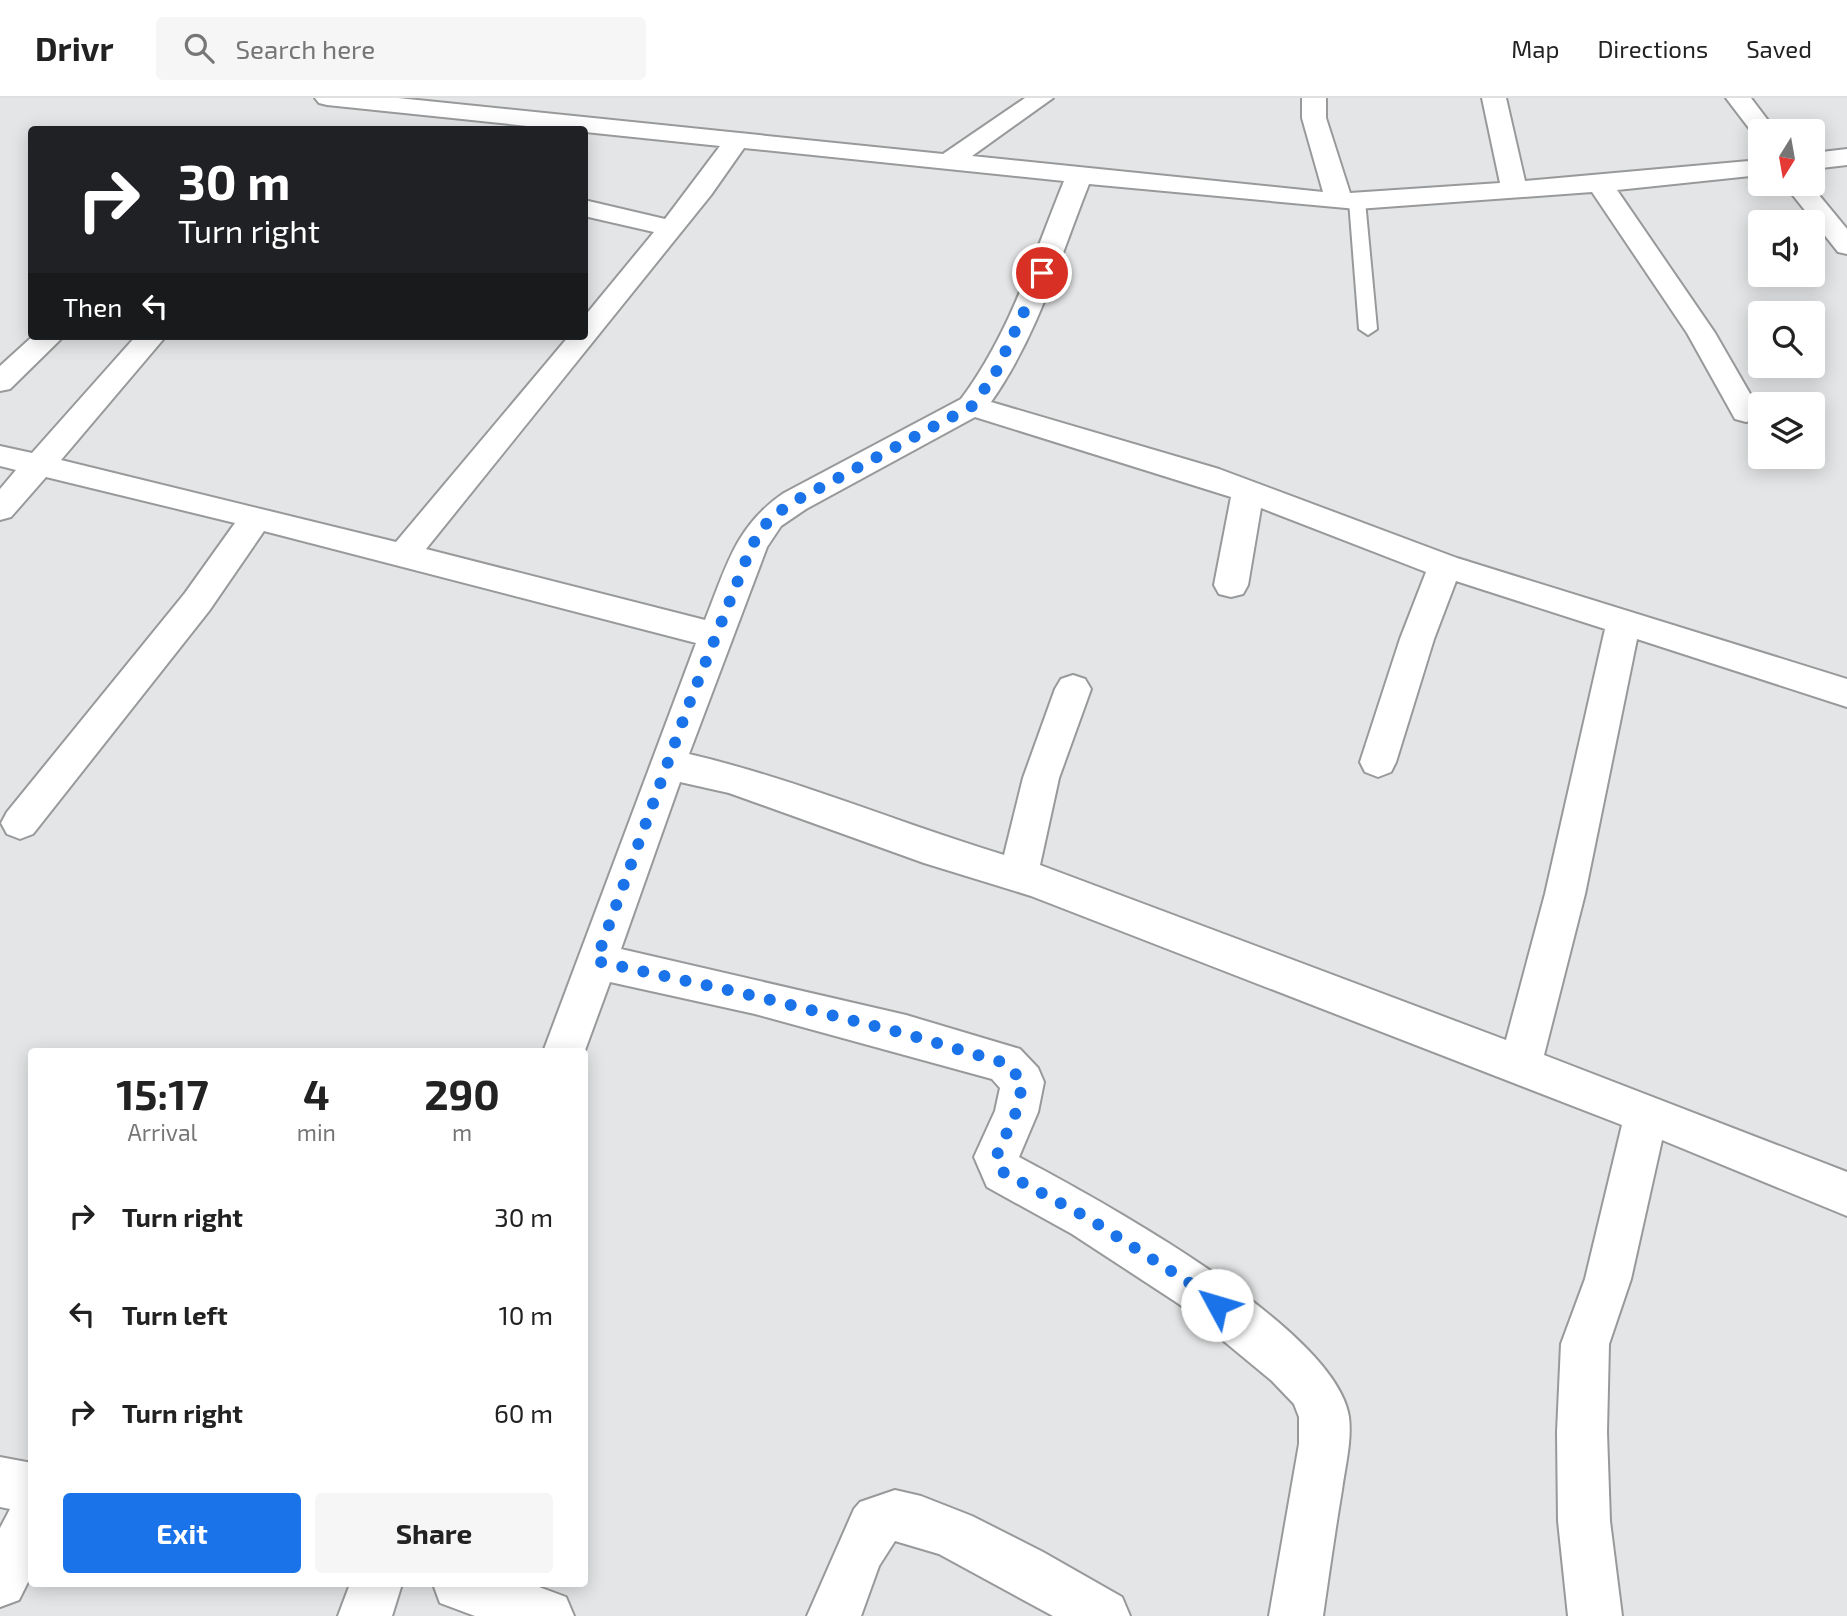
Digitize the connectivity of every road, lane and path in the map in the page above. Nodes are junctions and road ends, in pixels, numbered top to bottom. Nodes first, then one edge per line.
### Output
1 (327, 98) edge
2 (598, 98) edge
3 (1041, 98) edge
4 (1314, 98) edge
5 (1494, 98) edge
6 (1738, 98) edge
7 (398, 101) edge
8 (1755, 119) edge
9 (579, 123) junction
10 (737, 140) junction
11 (1847, 157) edge
12 (1825, 160) edge
13 (947, 162) junction
14 (1748, 168) edge
15 (1079, 176) junction
16 (1599, 183) junction
17 (1514, 190) junction
18 (1807, 196) edge
19 (1348, 200) junction
20 (588, 209) edge
21 (670, 228) junction
22 (1847, 246) edge
23 (1368, 329) dead end
24 (588, 331) edge
25 (46, 340) edge
26 (148, 340) edge
27 (581, 340) edge
28 (0, 382) edge
29 (972, 406) junction
30 (1746, 412) dead end
31 (0, 456) edge
32 (40, 464) junction
33 (1248, 491) junction
34 (0, 509) edge
35 (256, 518) junction
36 (402, 556) junction
37 (1445, 566) junction
38 (1231, 584) dead end
39 (1623, 624) junction
40 (718, 636) junction
41 (1073, 689) dead end
42 (1847, 693) edge
43 (1378, 762) dead end
44 (700, 771) junction
45 (20, 823) dead end
46 (1018, 875) junction
47 (628, 967) junction
48 (567, 1048) edge
49 (1520, 1065) junction
50 (1646, 1114) junction
51 (1847, 1194) edge
52 (0, 1482) edge
53 (28, 1487) edge
54 (28, 1528) edge
55 (0, 1581) edge
56 (375, 1587) edge
57 (469, 1587) edge
58 (365, 1616) edge
59 (547, 1616) edge
60 (834, 1616) edge
61 (1103, 1616) edge
62 (1296, 1616) edge
63 (1595, 1616) edge

1 - 7 street
2 - 9 street
3 - 13 street
4 - 19 street
5 - 17 street
6 - 8 street
7 - 9 street
9 - 10 street
10 - 13 street
10 - 21 street
11 - 12 street
13 - 15 street
14 - 16 street
15 - 19 street
15 - 29 street
16 - 17 street
16 - 30 street
17 - 19 street
18 - 22 street
19 - 23 lane
20 - 21 street
21 - 24 street
25 - 28 street
26 - 32 street
27 - 36 street
29 - 33 street
29 - 40 street
31 - 32 street
32 - 34 street
32 - 35 street
33 - 37 street
33 - 38 street
35 - 36 street
35 - 45 street
36 - 40 street
37 - 39 street
37 - 43 street
39 - 42 street
39 - 49 street
40 - 44 street
41 - 46 street
44 - 46 street
44 - 47 street
46 - 49 street
47 - 48 street
47 - 62 street
49 - 50 street
50 - 51 street
50 - 63 street
52 - 53 street
54 - 55 street
56 - 58 street
57 - 59 street
60 - 61 street

